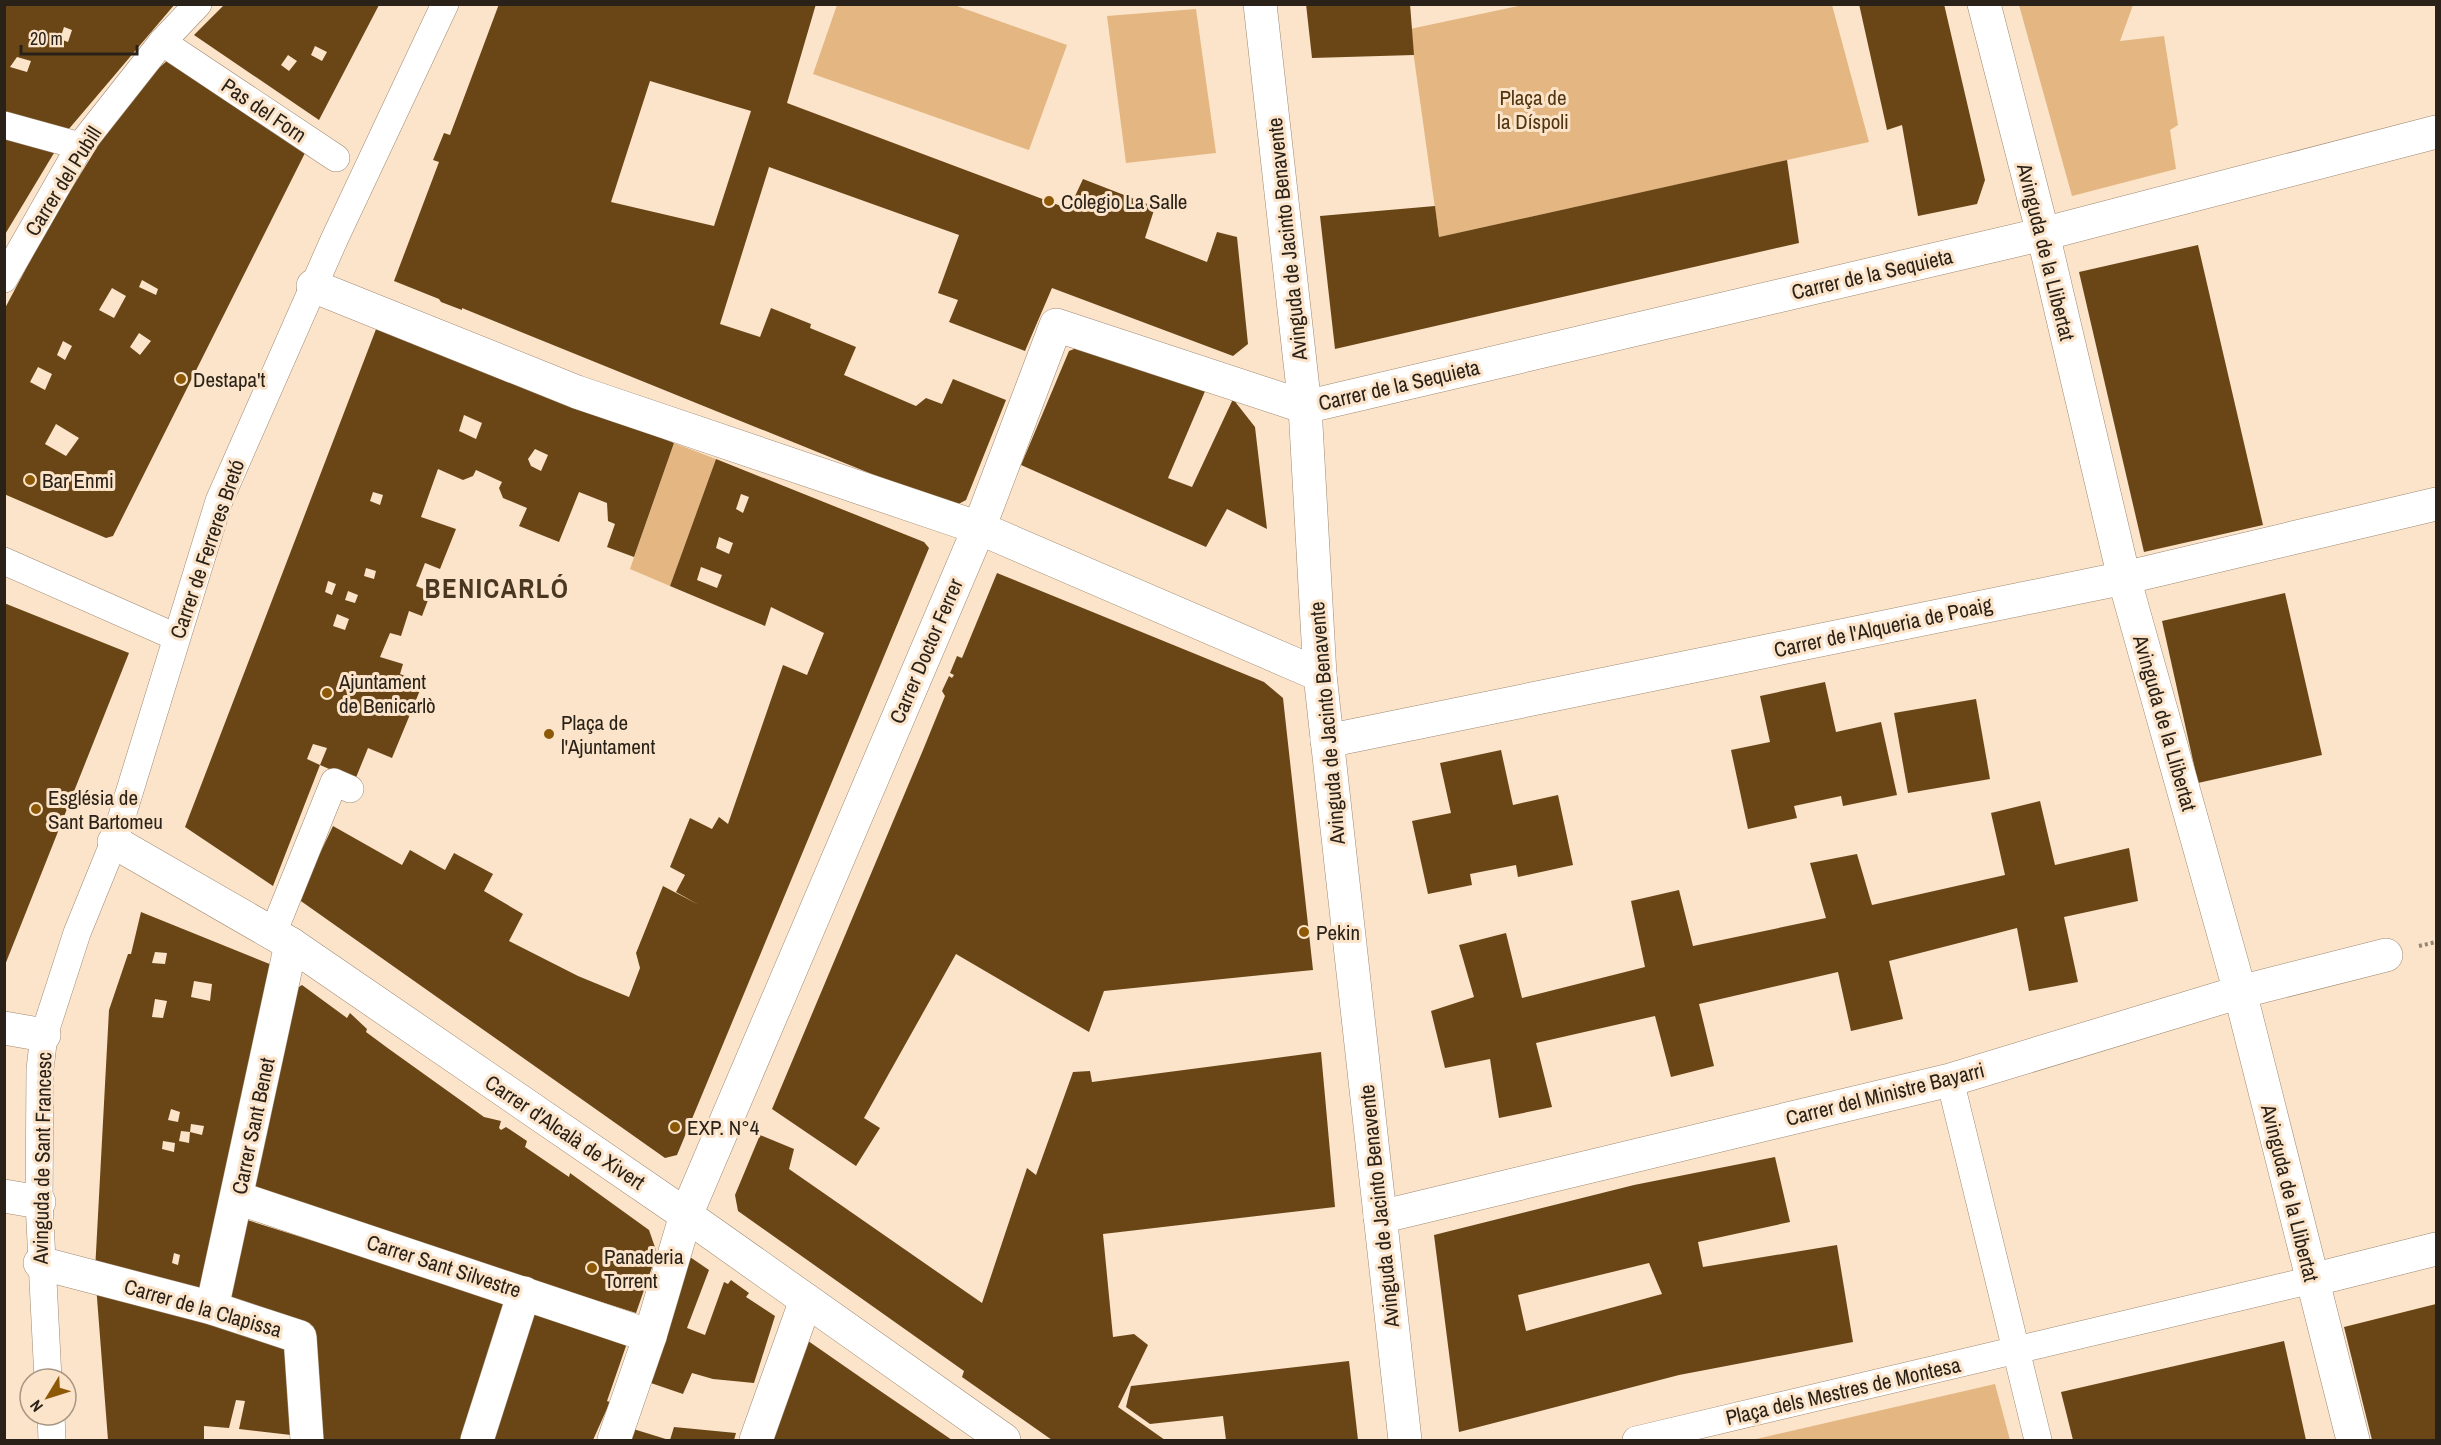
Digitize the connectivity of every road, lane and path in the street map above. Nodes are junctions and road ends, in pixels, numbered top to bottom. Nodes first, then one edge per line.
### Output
1 (198, 4) edge
2 (445, 4) edge
3 (1260, 4) edge
4 (1984, 4) edge
5 (162, 42) junction
6 (4, 125) edge
7 (2436, 132) edge
8 (80, 146) junction
9 (336, 158) dead end
10 (2043, 234) junction
11 (4, 279) edge
12 (314, 286) junction
13 (1305, 407) junction
14 (2436, 504) edge
15 (979, 528) junction
16 (4, 561) edge
17 (2124, 578) junction
18 (176, 637) junction
19 (1320, 675) junction
20 (1327, 741) junction
21 (350, 789) dead end
22 (114, 842) junction
23 (282, 939) junction
24 (2386, 955) dead end
25 (2240, 992) junction
26 (4, 1028) edge
27 (44, 1035) junction
28 (1950, 1080) junction
29 (4, 1196) edge
30 (238, 1198) junction
31 (39, 1202) junction
32 (686, 1215) junction
33 (1380, 1217) junction
34 (2436, 1249) edge
35 (40, 1263) junction
36 (2312, 1280) junction
37 (524, 1293) junction
38 (806, 1300) junction
39 (212, 1308) junction
40 (650, 1336) junction
41 (2016, 1350) junction
42 (47, 1367) edge
43 (986, 1435) edge
44 (307, 1440) edge
45 (477, 1440) edge
46 (614, 1440) edge
47 (756, 1440) edge
48 (1405, 1440) edge
49 (1636, 1440) edge
50 (2038, 1440) edge
51 (2353, 1440) edge

1 - 5 street, Carrer del Pubill
2 - 12 street, Carrer de Ferreres Bretó
3 - 13 street, Avinguda de Jacinto Benavente
4 - 10 street, Avinguda de la Llibertat
5 - 8 street, Carrer del Pubill
5 - 9 street, Pas del Forn
6 - 8 street
7 - 10 street, Carrer de la Sequieta
8 - 11 street, Carrer del Pubill
10 - 13 street, Carrer de la Sequieta
10 - 17 street, Avinguda de la Llibertat
12 - 15 street
12 - 18 street, Carrer de Ferreres Bretó
13 - 15 street, Carrer Doctor Ferrer
13 - 19 street, Avinguda de Jacinto Benavente
14 - 17 street, Carrer de l'Alqueria de Poaig
15 - 19 street
15 - 32 street, Carrer Doctor Ferrer
16 - 18 street
17 - 20 street, Carrer de l'Alqueria de Poaig
17 - 25 street, Avinguda de la Llibertat
18 - 22 street, Carrer de Ferreres Bretó
19 - 20 street, Avinguda de Jacinto Benavente
20 - 33 street, Avinguda de Jacinto Benavente
21 - 23 street
22 - 23 street, Carrer d'Alcalà de Xivert
22 - 27 street, Avinguda de Sant Francesc
23 - 30 street, Carrer Sant Benet
23 - 32 street, Carrer d'Alcalà de Xivert
24 - 25 street, Carrer del Ministre Bayarri
25 - 28 street, Carrer del Ministre Bayarri
25 - 36 street, Avinguda de la Llibertat
26 - 27 street
27 - 31 street, Avinguda de Sant Francesc
28 - 33 street, Carrer del Ministre Bayarri
28 - 41 street
29 - 31 street
30 - 37 street, Carrer Sant Silvestre
30 - 39 street, Carrer Sant Benet
31 - 35 street, Avinguda de Sant Francesc
32 - 38 street, Carrer d'Alcalà de Xivert
32 - 40 street, Carrer Doctor Ferrer
33 - 48 street, Avinguda de Jacinto Benavente
34 - 36 street
35 - 39 street, Carrer de la Clapissa
35 - 42 street, Avinguda de Sant Francesc
36 - 41 street, Plaça dels Mestres de Montesa
36 - 51 street, Avinguda de la Llibertat
37 - 40 street, Carrer Sant Silvestre
37 - 45 street
38 - 43 street, Carrer d'Alcalà de Xivert
38 - 47 street
39 - 44 street, Carrer de la Clapissa
40 - 46 street, Carrer Doctor Ferrer
41 - 49 street, Plaça dels Mestres de Montesa
41 - 50 street

